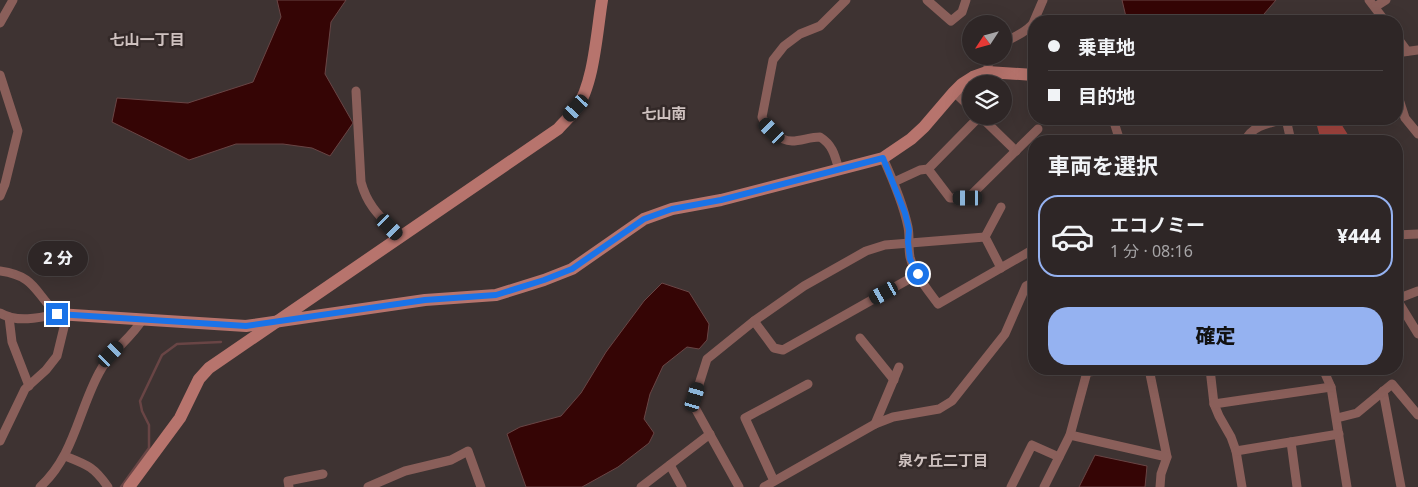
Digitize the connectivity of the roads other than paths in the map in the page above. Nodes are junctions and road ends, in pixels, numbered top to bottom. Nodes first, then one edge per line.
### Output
1 (13, 0) edge
2 (602, 0) edge
3 (846, 0) edge
4 (927, 0) edge
5 (966, 0) edge
6 (1043, 0) edge
7 (1386, 0) edge
8 (1372, 4) edge
9 (1037, 15) edge
10 (1380, 15) edge
11 (0, 24) edge
12 (1028, 30) edge
13 (1012, 39) edge
14 (1403, 40) edge
15 (1415, 48) edge
16 (988, 65) edge
17 (987, 72) junction
18 (0, 75) edge
19 (1028, 75) edge
20 (356, 91) dead end
21 (954, 92) junction
22 (2, 93) edge
23 (962, 100) edge
24 (1403, 112) edge
25 (971, 125) edge
26 (989, 125) edge
27 (1262, 125) edge
28 (1038, 129) dead end
29 (1418, 134) edge
30 (1032, 135) edge
31 (1248, 135) edge
32 (1028, 139) edge
33 (1016, 151) junction
34 (883, 158) junction
35 (928, 169) junction
36 (839, 170) junction
37 (894, 182) junction
38 (0, 196) edge
39 (1001, 207) dead end
40 (1418, 234) edge
41 (1403, 235) edge
42 (985, 236) junction
43 (400, 237) junction
44 (908, 242) junction
45 (1028, 252) edge
46 (1001, 268) junction
47 (0, 271) edge
48 (918, 274) junction
49 (1028, 285) edge
50 (1418, 291) edge
51 (1403, 297) edge
52 (1403, 309) edge
53 (0, 313) edge
54 (62, 315) junction
55 (10, 316) junction
56 (142, 320) junction
57 (280, 321) junction
58 (754, 321) junction
59 (1418, 334) edge
60 (860, 338) dead end
61 (899, 367) dead end
62 (1086, 375) edge
63 (1150, 375) edge
64 (1211, 375) edge
65 (1326, 375) edge
66 (894, 380) junction
67 (808, 384) dead end
68 (28, 386) junction
69 (1331, 387) junction
70 (1383, 391) junction
71 (1214, 404) junction
72 (1418, 415) edge
73 (1337, 418) junction
74 (875, 424) junction
75 (710, 434) junction
76 (1339, 434) junction
77 (1070, 435) junction
78 (0, 441) edge
79 (1291, 442) junction
80 (1236, 451) junction
81 (66, 456) junction
82 (1059, 457) junction
83 (1167, 457) junction
84 (670, 465) junction
85 (323, 474) dead end
86 (774, 481) junction
87 (40, 487) edge
88 (108, 487) edge
89 (129, 487) edge
90 (289, 487) edge
91 (368, 487) edge
92 (480, 487) edge
93 (641, 487) edge
94 (682, 487) edge
95 (739, 487) edge
96 (764, 487) edge
97 (1011, 487) edge
98 (1044, 487) edge
99 (1160, 487) edge
100 (1242, 487) edge
101 (1297, 487) edge
102 (1347, 487) edge
103 (1401, 487) edge

1 - 11 street
2 - 43 street
3 - 36 street
4 - 5 street
6 - 9 street
7 - 8 street
8 - 10 street
12 - 13 street
14 - 15 street
16 - 17 street
17 - 19 street
17 - 21 street
18 - 22 street
20 - 43 street
21 - 23 street
21 - 34 street
22 - 38 street
24 - 29 street
25 - 35 street
26 - 33 street
27 - 31 street
28 - 30 street
32 - 33 street
33 - 35 street
34 - 36 street
34 - 37 street
35 - 37 street
36 - 57 street
37 - 44 street
39 - 42 street
40 - 41 street
42 - 44 street
42 - 46 street
43 - 57 street
44 - 48 street
44 - 58 street
45 - 46 street
46 - 48 street
47 - 54 street
48 - 58 street
49 - 74 street
50 - 51 street
52 - 59 street
53 - 55 street
54 - 55 street
54 - 56 street
54 - 68 street
55 - 68 street
56 - 57 street
56 - 81 street
57 - 89 street
58 - 75 street
60 - 66 street
61 - 66 street
62 - 77 street
63 - 83 street
64 - 71 street
65 - 69 street
66 - 74 street
67 - 86 street
68 - 78 street
69 - 71 street
69 - 73 street
70 - 72 street
70 - 73 street
70 - 103 street
71 - 80 street
73 - 76 street
74 - 86 street
75 - 84 street
75 - 95 street
76 - 79 street
76 - 102 street
77 - 82 street
77 - 83 street
79 - 80 street
79 - 101 street
80 - 100 street
81 - 87 street
81 - 88 street
82 - 97 street
82 - 98 street
83 - 99 street
84 - 93 street
84 - 94 street
85 - 90 street
86 - 96 street
91 - 92 street

